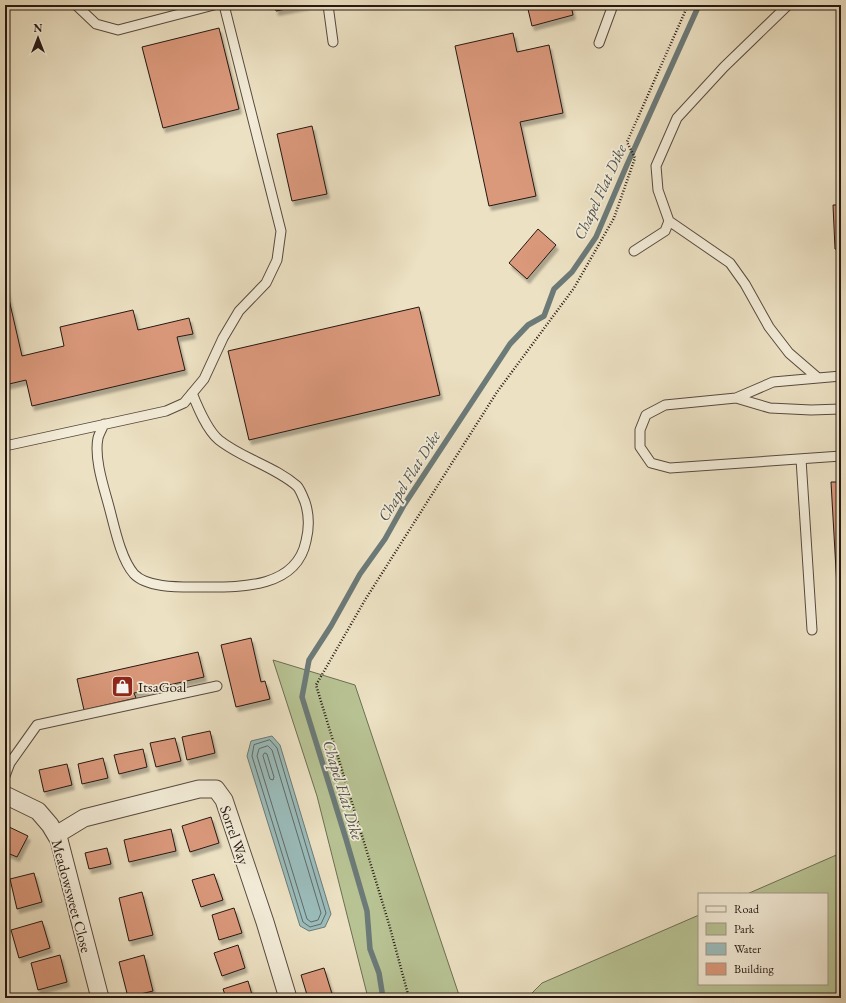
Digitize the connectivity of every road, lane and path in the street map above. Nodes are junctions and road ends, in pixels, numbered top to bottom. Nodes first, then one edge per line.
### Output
1 (76, 5) edge
2 (214, 5) edge
3 (224, 5) edge
4 (328, 5) edge
5 (613, 5) edge
6 (688, 5) edge
7 (788, 5) edge
8 (333, 42) dead end
9 (599, 43) dead end
10 (668, 220) junction
11 (634, 251) dead end
12 (841, 376) edge
13 (818, 378) junction
14 (192, 393) junction
15 (736, 398) junction
16 (841, 409) edge
17 (104, 424) junction
18 (5, 446) edge
19 (841, 456) edge
20 (801, 459) junction
21 (812, 630) dead end
22 (217, 686) dead end
23 (5, 776) edge
24 (5, 796) edge
25 (56, 835) junction
26 (100, 998) edge
27 (288, 998) edge
28 (409, 998) edge

1 - 2 lane
3 - 14 lane
4 - 8 lane
5 - 9 lane
6 - 28 path
7 - 10 lane
10 - 11 lane
10 - 13 lane
12 - 13 lane
13 - 15 lane
14 - 17 lane
14 - 17 lane
15 - 16 lane
15 - 20 lane
17 - 18 lane
19 - 20 lane
20 - 21 lane
22 - 23 lane
24 - 25 street, Meadowsweet Close
25 - 26 street, Meadowsweet Close
25 - 27 street, Sorrel Way

